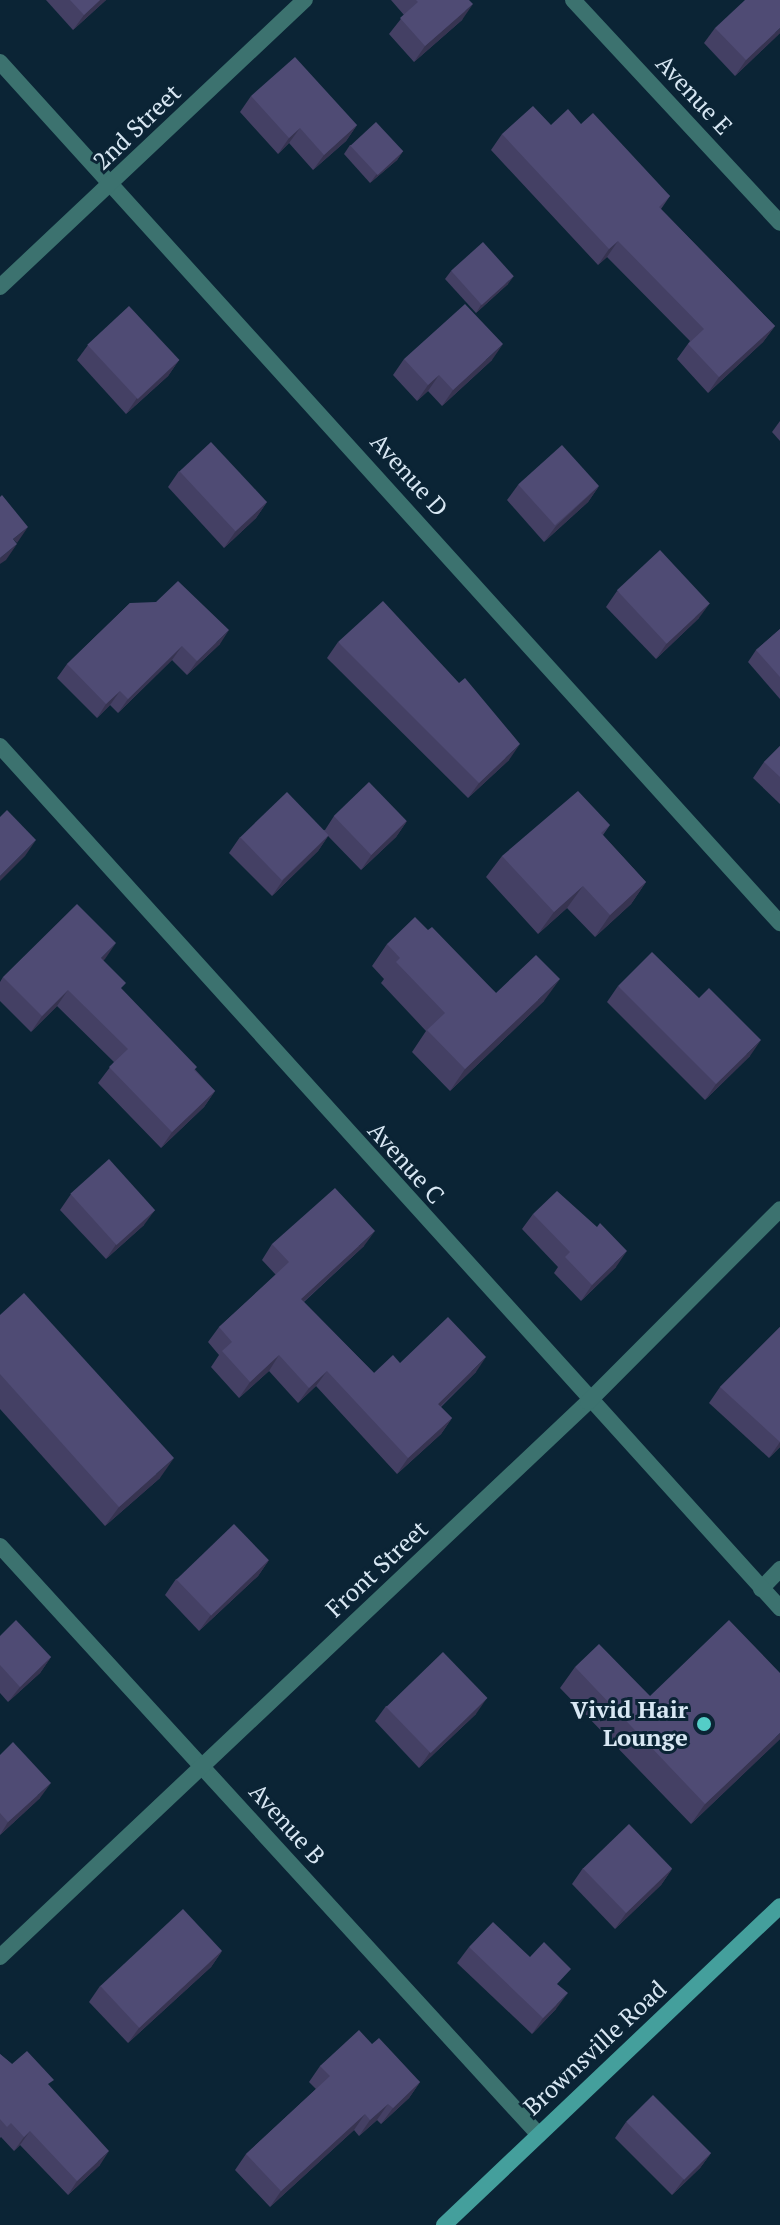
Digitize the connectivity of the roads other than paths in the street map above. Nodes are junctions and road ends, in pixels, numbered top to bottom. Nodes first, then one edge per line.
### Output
1 (305, 0) edge
2 (573, 0) edge
3 (0, 62) edge
4 (110, 185) junction
5 (780, 223) edge
6 (0, 287) edge
7 (0, 746) edge
8 (780, 923) edge
9 (780, 1209) edge
10 (588, 1402) junction
11 (0, 1546) edge
12 (780, 1569) edge
13 (761, 1589) junction
14 (780, 1608) edge
15 (203, 1767) junction
16 (780, 1906) edge
17 (0, 1957) edge
18 (539, 2135) junction
19 (444, 2225) edge

1 - 4 street, 2nd Street
2 - 5 street, Avenue E
3 - 4 street, Avenue D
4 - 6 street, 2nd Street
4 - 8 street, Avenue D
7 - 10 street, Avenue C
9 - 10 street, Front Street
10 - 13 street, Avenue C
10 - 15 street, Front Street
11 - 15 street, Avenue B
12 - 13 street
13 - 14 street, Avenue C
15 - 17 street, Front Street
15 - 18 street, Avenue B
16 - 18 street, Brownsville Road
18 - 19 street, Brownsville Road

